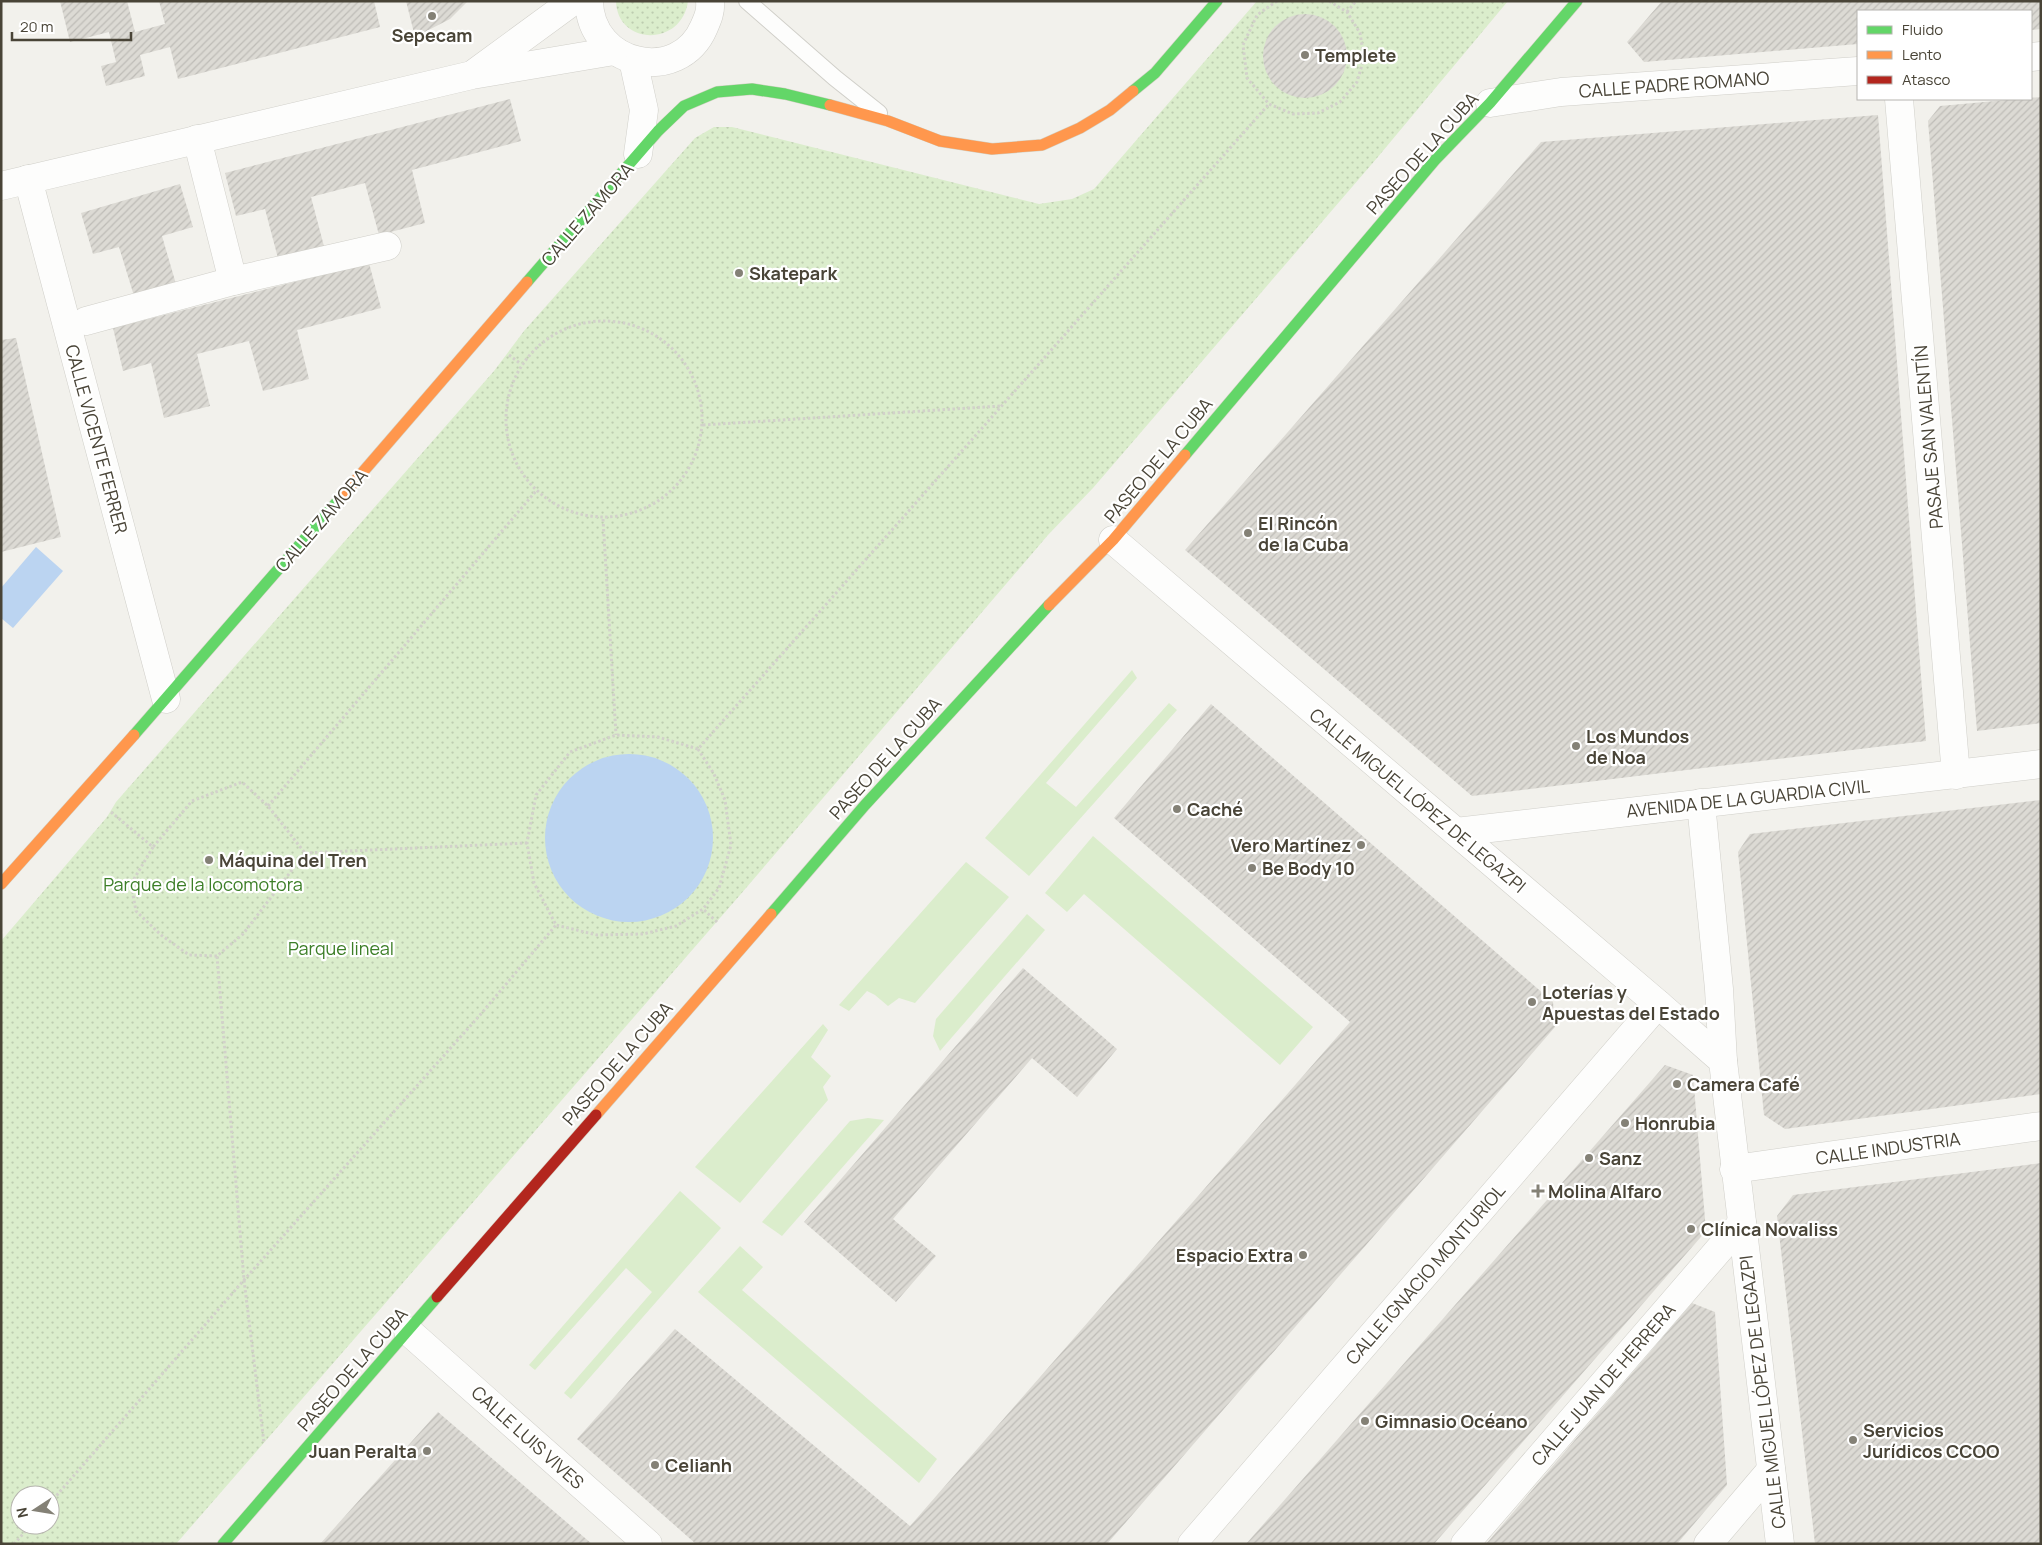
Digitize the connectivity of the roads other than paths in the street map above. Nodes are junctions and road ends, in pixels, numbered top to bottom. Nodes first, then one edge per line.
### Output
1 (573, 1) edge
2 (589, 1) edge
3 (710, 1) edge
4 (747, 1) edge
5 (1217, 1) edge
6 (1577, 1) edge
7 (623, 56) junction
8 (1857, 71) edge
9 (472, 75) junction
10 (1899, 100) edge
11 (1490, 103) junction
12 (888, 121) junction
13 (197, 139) junction
14 (638, 154) junction
15 (28, 179) junction
16 (1, 186) edge
17 (387, 246) dead end
18 (233, 281) junction
19 (86, 321) dead end
20 (1113, 540) junction
21 (166, 699) junction
22 (2041, 764) edge
23 (1956, 775) junction
24 (1701, 803) junction
25 (1456, 832) junction
26 (1, 884) edge
27 (1658, 1004) junction
28 (1723, 1062) junction
29 (2041, 1126) edge
30 (1734, 1170) junction
31 (1742, 1223) junction
32 (408, 1331) junction
33 (1771, 1470) junction
34 (223, 1544) edge
35 (648, 1544) edge
36 (1192, 1544) edge
37 (1465, 1544) edge
38 (1708, 1544) edge
39 (1780, 1544) edge

1 - 9 street
2 - 7 street
3 - 7 street
4 - 12 lane, CALLE ZAMORA
5 - 12 main road, CALLE ZAMORA
6 - 11 main road, PASEO DE LA CUBA
7 - 9 street
7 - 14 street, CALLE ZAMORA
8 - 11 street, CALLE PADRE ROMANO
9 - 13 street
10 - 23 street, PASAJE SAN VALENTÍN
11 - 20 main road, PASEO DE LA CUBA
12 - 14 main road, CALLE ZAMORA
13 - 15 street
13 - 18 street
14 - 21 main road, CALLE ZAMORA
15 - 16 street
15 - 21 street, CALLE VICENTE FERRER
17 - 18 street
18 - 19 street
20 - 25 street, CALLE MIGUEL LÓPEZ DE LEGAZPI
20 - 32 main road, PASEO DE LA CUBA
21 - 26 main road, CALLE ZAMORA
22 - 23 street, AVENIDA DE LA GUARDIA CIVIL
23 - 24 street, AVENIDA DE LA GUARDIA CIVIL
24 - 25 street, AVENIDA DE LA GUARDIA CIVIL
24 - 28 street, CALLE MIGUEL LÓPEZ DE LEGAZPI
25 - 27 street, CALLE MIGUEL LÓPEZ DE LEGAZPI
27 - 28 street, CALLE MIGUEL LÓPEZ DE LEGAZPI
27 - 36 street, CALLE IGNACIO MONTURIOL
28 - 30 street, CALLE MIGUEL LÓPEZ DE LEGAZPI
29 - 30 street, CALLE INDUSTRIA
30 - 31 street, CALLE MIGUEL LÓPEZ DE LEGAZPI
31 - 33 street, CALLE MIGUEL LÓPEZ DE LEGAZPI
31 - 37 street, CALLE JUAN DE HERRERA
32 - 34 main road, PASEO DE LA CUBA
32 - 35 street, CALLE LUIS VIVES
33 - 38 street
33 - 39 street, CALLE MIGUEL LÓPEZ DE LEGAZPI

